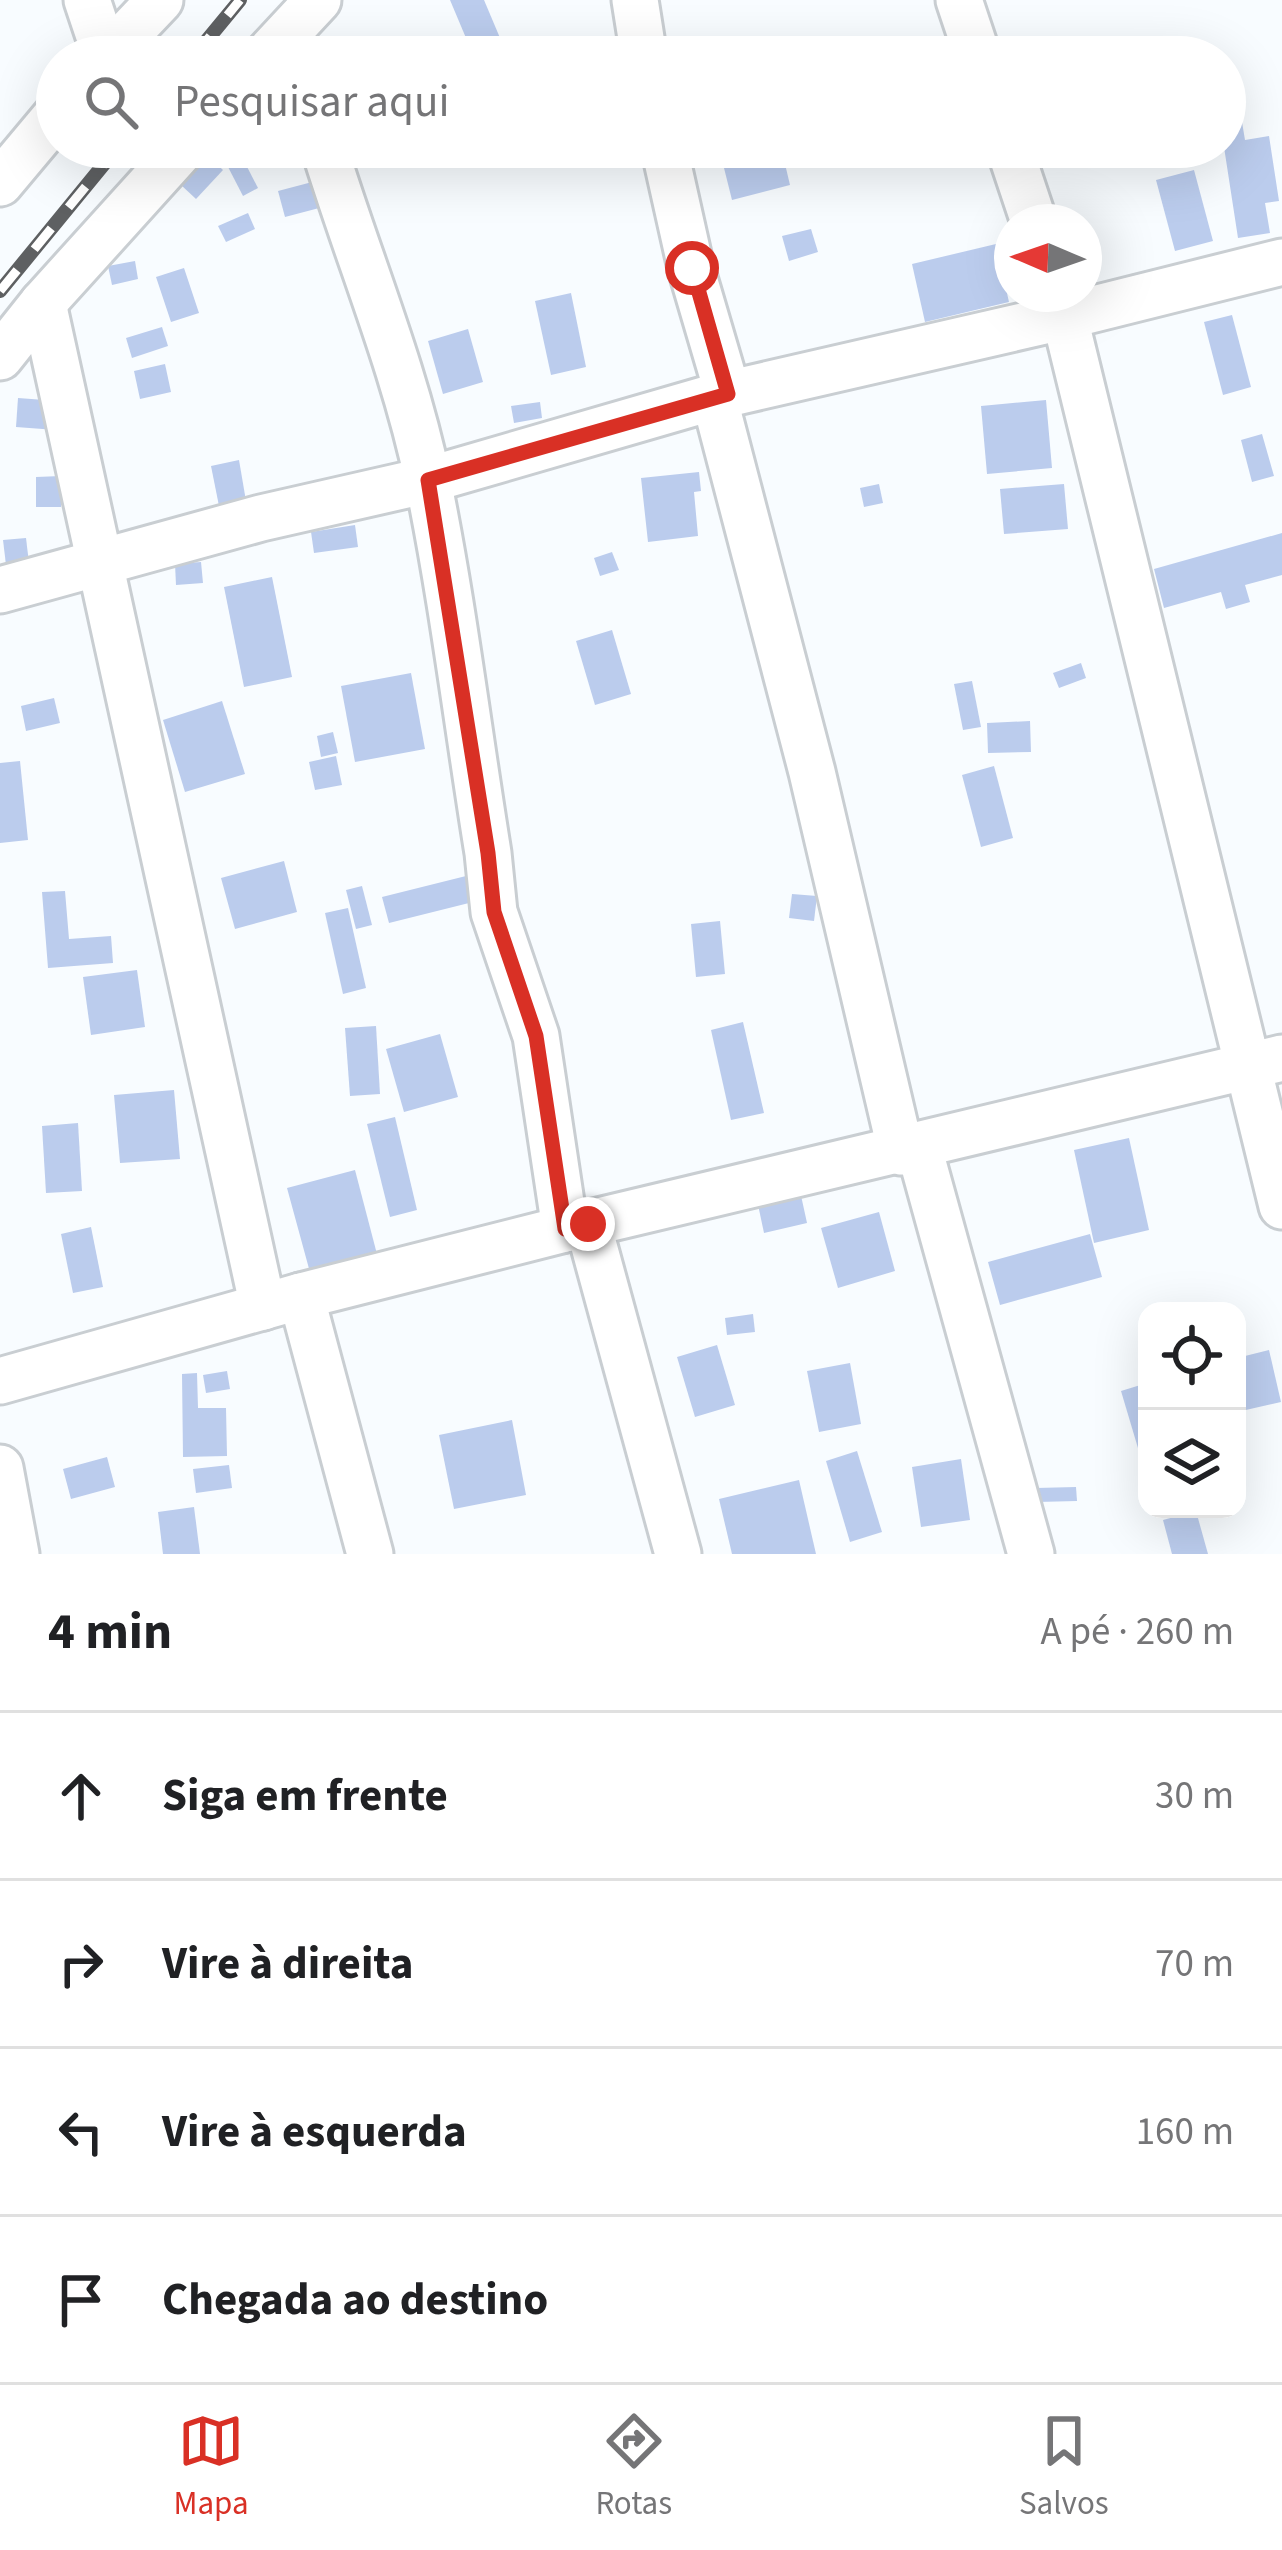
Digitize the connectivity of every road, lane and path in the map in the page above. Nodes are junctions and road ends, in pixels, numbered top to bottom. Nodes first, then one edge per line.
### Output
1 (87, 0) edge
2 (160, 0) edge
3 (318, 0) edge
4 (635, 0) edge
5 (959, 0) edge
6 (99, 36) edge
7 (126, 36) edge
8 (287, 36) edge
9 (641, 36) edge
10 (971, 36) edge
11 (36, 140) edge
12 (165, 168) edge
13 (330, 168) edge
14 (669, 168) edge
15 (1016, 168) edge
16 (0, 184) edge
17 (1028, 204) edge
18 (1282, 262) edge
19 (1102, 297) edge
20 (43, 303) junction
21 (1036, 312) edge
22 (1064, 312) edge
23 (0, 357) edge
24 (721, 396) junction
25 (428, 480) junction
26 (102, 562) junction
27 (0, 590) edge
28 (1264, 1063) edge
29 (910, 1150) junction
30 (1282, 1206) edge
31 (576, 1227) junction
32 (282, 1301) junction
33 (0, 1381) edge
34 (0, 1468) edge
35 (16, 1554) edge
36 (370, 1554) edge
37 (677, 1554) edge
38 (1031, 1554) edge

1 - 6 street
2 - 7 street
3 - 8 street
4 - 9 street
5 - 10 street
11 - 16 street
12 - 20 street
13 - 25 street
14 - 24 street
15 - 17 street
18 - 19 street
20 - 23 street
20 - 26 street
21 - 24 street
22 - 28 street
24 - 25 street
24 - 29 street
25 - 26 street
25 - 31 street
26 - 27 street
26 - 32 street
28 - 29 street
28 - 30 street
29 - 31 street
29 - 38 street
31 - 32 street
31 - 37 street
32 - 33 street
32 - 36 street
34 - 35 street

